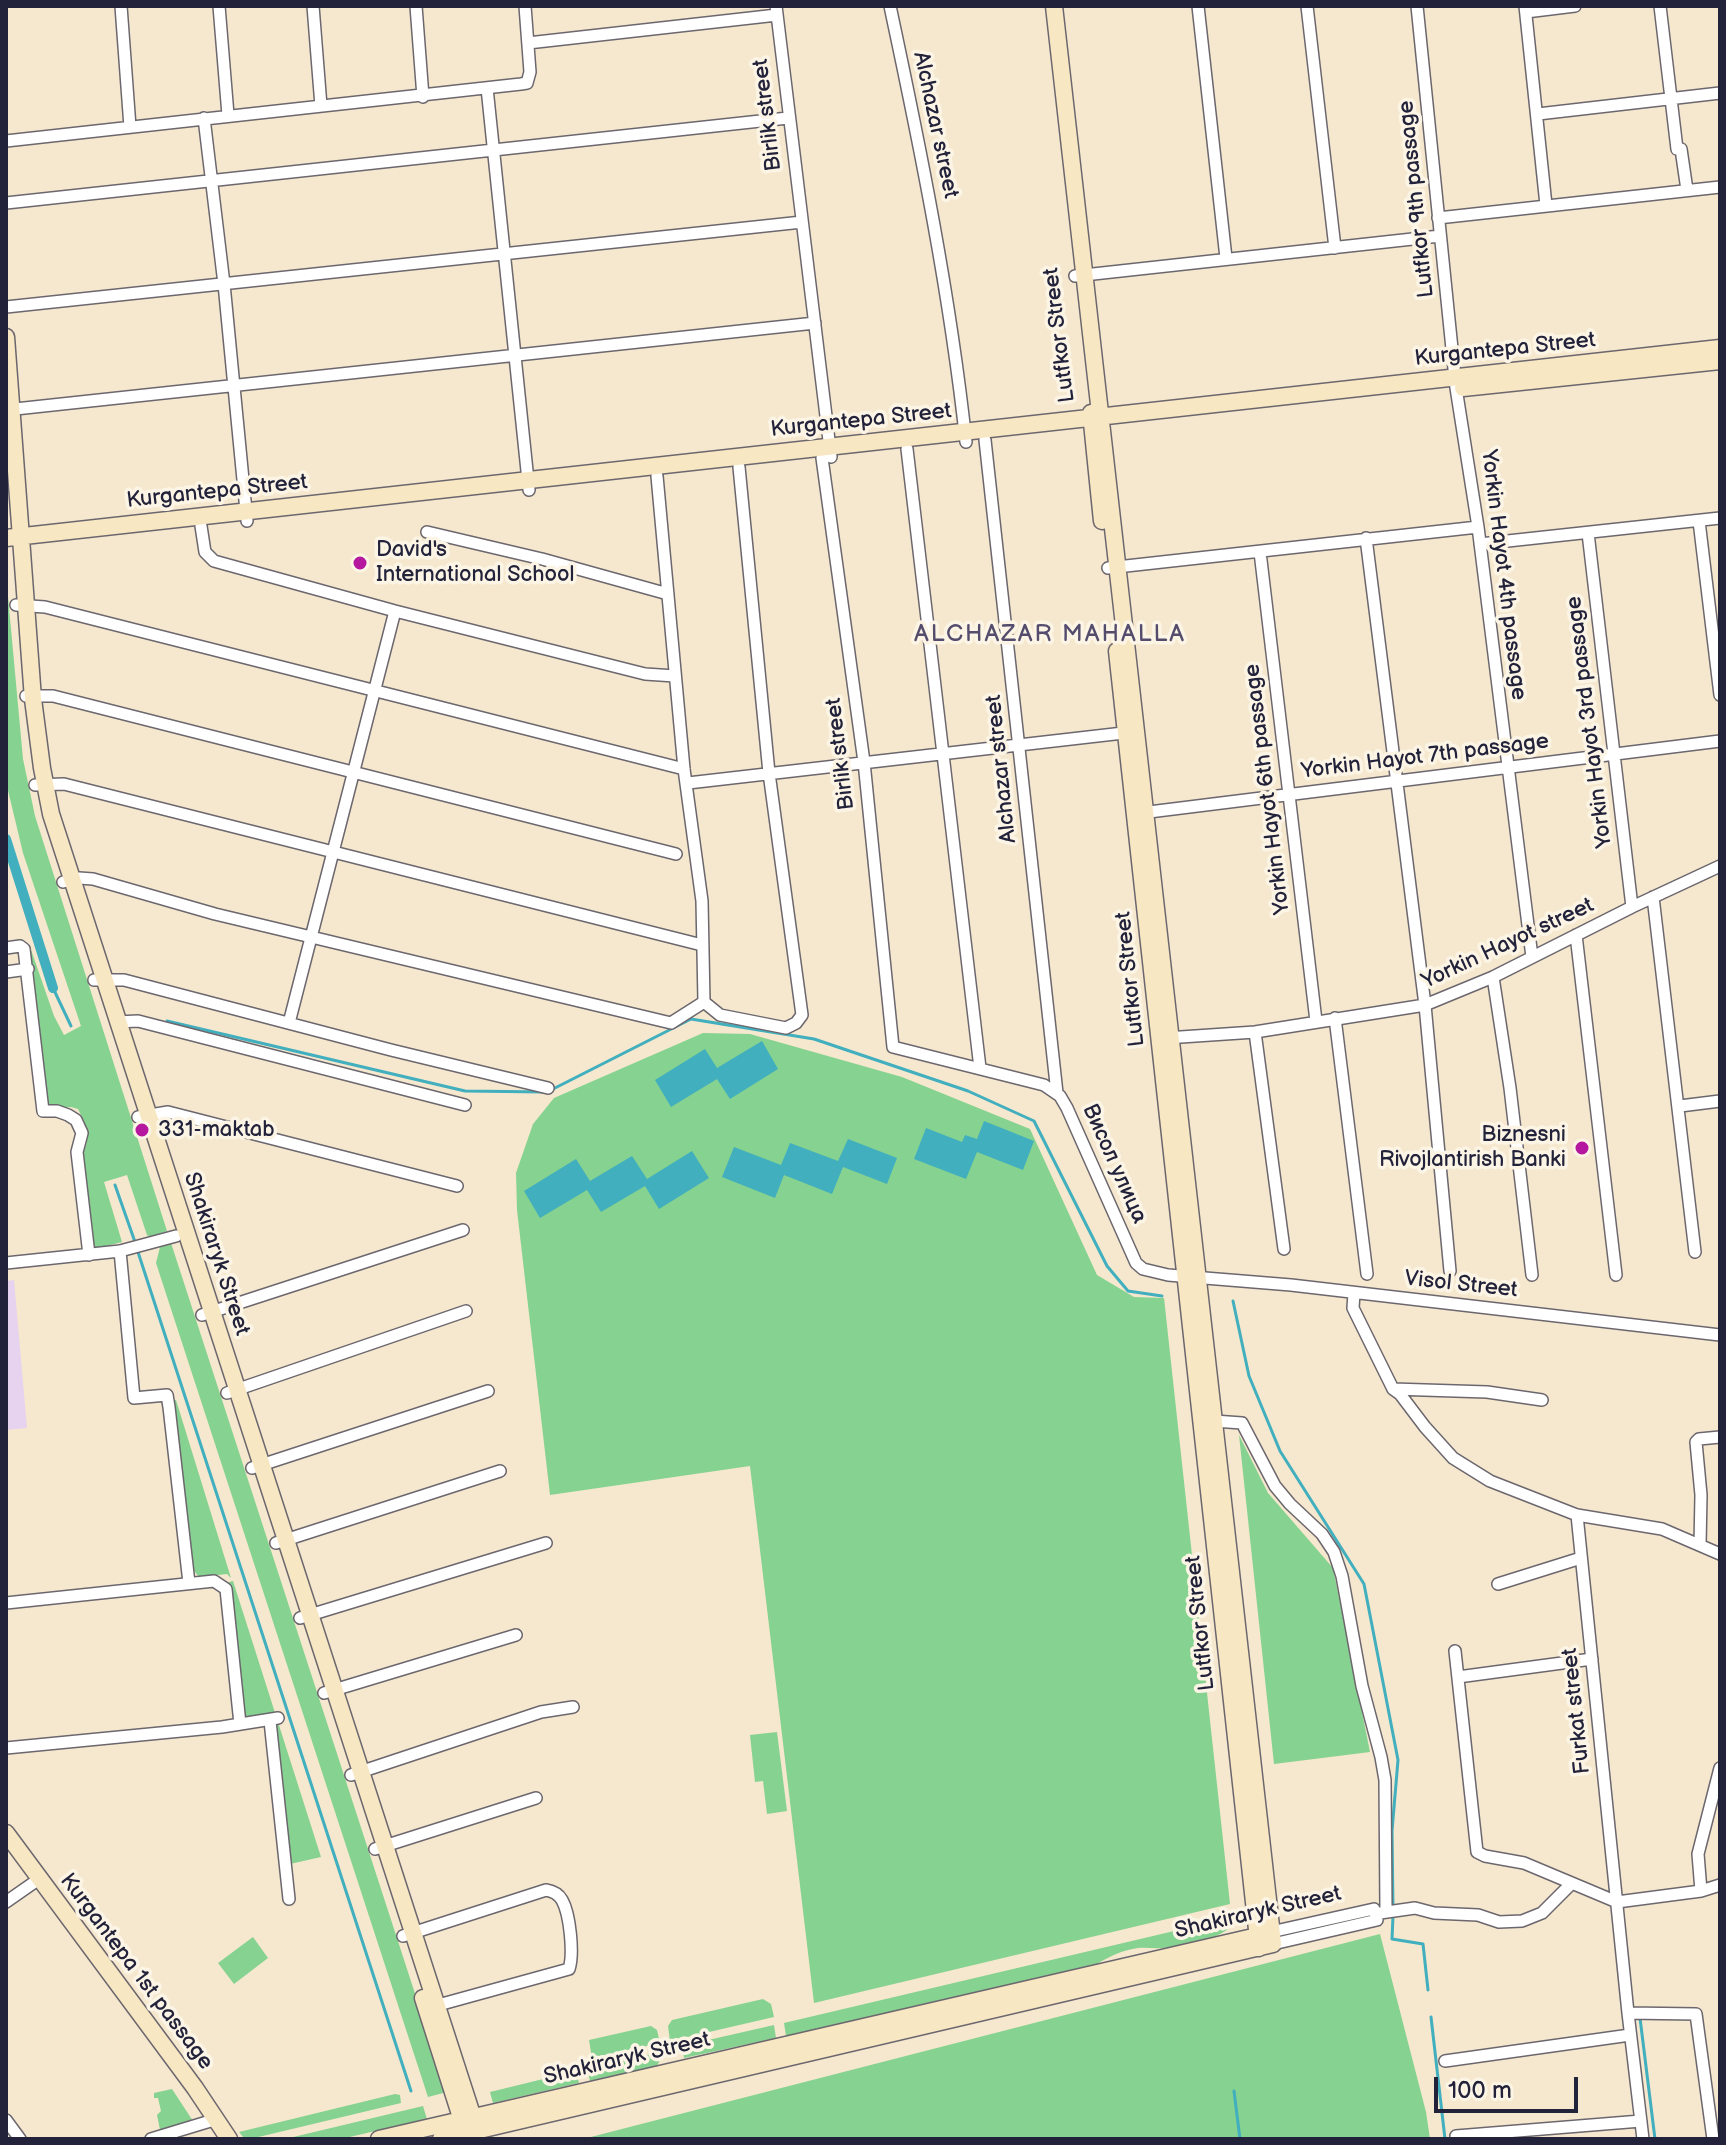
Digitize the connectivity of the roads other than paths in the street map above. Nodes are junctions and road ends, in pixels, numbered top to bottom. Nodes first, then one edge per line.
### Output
1 (121, 6) edge
2 (219, 6) edge
3 (313, 6) edge
4 (416, 6) edge
5 (525, 6) edge
6 (890, 6) edge
7 (1044, 6) edge
8 (1054, 6) edge
9 (1198, 6) edge
10 (1307, 6) edge
11 (1417, 6) edge
12 (1575, 6) edge
13 (1660, 6) edge
14 (1526, 9) edge
15 (776, 11) edge
16 (528, 43) junction
17 (487, 88) junction
18 (1720, 93) edge
19 (423, 97) junction
20 (1671, 99) junction
21 (321, 106) junction
22 (1538, 114) junction
23 (228, 115) junction
24 (204, 118) junction
25 (788, 118) junction
26 (130, 127) junction
27 (6, 141) edge
28 (494, 151) junction
29 (211, 182) junction
30 (1720, 187) edge
31 (1687, 190) junction
32 (6, 203) edge
33 (1546, 205) junction
34 (1438, 218) junction
35 (802, 222) junction
36 (1440, 236) junction
37 (1335, 248) junction
38 (504, 254) junction
39 (1226, 258) junction
40 (1080, 275) junction
41 (224, 284) junction
42 (6, 307) edge
43 (815, 323) junction
44 (6, 337) edge
45 (1720, 348) edge
46 (515, 357) junction
47 (1720, 361) edge
48 (1456, 383) junction
49 (235, 387) junction
50 (9, 410) edge
51 (1097, 422) junction
52 (966, 437) junction
53 (985, 440) junction
54 (907, 449) junction
55 (6, 454) edge
56 (827, 454) junction
57 (739, 467) junction
58 (657, 476) junction
59 (528, 485) junction
60 (246, 516) junction
61 (1720, 518) edge
62 (1699, 521) junction
63 (201, 526) junction
64 (1478, 527) junction
65 (427, 532) dead end
66 (1588, 533) junction
67 (1366, 538) junction
68 (13, 542) edge
69 (1480, 544) junction
70 (1260, 552) junction
71 (1113, 568) junction
72 (668, 594) junction
73 (21, 605) junction
74 (395, 611) junction
75 (675, 676) junction
76 (374, 692) junction
77 (1720, 695) edge
78 (29, 696) junction
79 (1131, 732) junction
80 (1720, 741) edge
81 (1020, 743) junction
82 (941, 753) junction
83 (1614, 755) junction
84 (864, 762) junction
85 (1507, 768) junction
86 (684, 769) junction
87 (354, 770) junction
88 (769, 773) junction
89 (1397, 780) junction
90 (688, 783) junction
91 (40, 785) junction
92 (1288, 793) junction
93 (1140, 813) junction
94 (333, 853) junction
95 (676, 854) dead end
96 (1720, 866) edge
97 (67, 881) junction
98 (1653, 897) junction
99 (1632, 907) junction
100 (1576, 935) junction
101 (311, 937) junction
102 (702, 945) junction
103 (6, 948) edge
104 (1532, 957) junction
105 (28, 969) junction
106 (6, 972) edge
107 (1493, 977) junction
108 (99, 979) junction
109 (704, 1002) junction
110 (1425, 1005) junction
111 (1335, 1018) junction
112 (1316, 1021) junction
113 (117, 1022) junction
114 (289, 1023) junction
115 (1255, 1032) junction
116 (1165, 1038) junction
117 (893, 1047) joint
118 (980, 1068) junction
119 (548, 1088) dead end
120 (1057, 1093) junction
121 (1720, 1101) edge
122 (465, 1105) dead end
123 (1680, 1106) junction
124 (143, 1116) junction
125 (457, 1186) dead end
126 (463, 1230) dead end
127 (176, 1236) junction
128 (1284, 1249) dead end
129 (124, 1250) junction
130 (1695, 1252) dead end
131 (89, 1255) junction
132 (6, 1263) edge
133 (1450, 1271) dead end
134 (1367, 1274) dead end
135 (1532, 1275) dead end
136 (1616, 1275) dead end
137 (1192, 1277) junction
138 (1354, 1293) junction
139 (466, 1311) dead end
140 (207, 1313) junction
141 (1720, 1335) edge
142 (1393, 1389) junction
143 (232, 1391) junction
144 (488, 1391) dead end
145 (1542, 1400) dead end
146 (1214, 1421) junction
147 (1720, 1437) edge
148 (256, 1466) junction
149 (500, 1471) dead end
150 (1577, 1515) junction
151 (281, 1541) junction
152 (546, 1543) dead end
153 (1700, 1545) junction
154 (1720, 1554) edge
155 (1581, 1558) junction
156 (189, 1583) junction
157 (1498, 1584) dead end
158 (6, 1603) edge
159 (305, 1616) junction
160 (516, 1635) dead end
161 (1455, 1651) dead end
162 (1592, 1659) junction
163 (1458, 1677) junction
164 (329, 1692) junction
165 (573, 1707) dead end
166 (240, 1724) junction
167 (6, 1748) edge
168 (1720, 1768) edge
169 (356, 1774) junction
170 (536, 1798) dead end
171 (6, 1833) edge
172 (380, 1848) junction
173 (39, 1879) junction
174 (1571, 1884) junction
175 (1720, 1885) edge
176 (1701, 1891) junction
177 (289, 1899) dead end
178 (6, 1902) edge
179 (1617, 1902) junction
180 (1381, 1913) junction
181 (408, 1934) junction
182 (1265, 1940) junction
183 (432, 2007) junction
184 (1628, 2013) junction
185 (1630, 2035) junction
186 (1445, 2061) dead end
187 (217, 2119) junction
188 (6, 2120) edge
189 (1641, 2121) junction
190 (470, 2125) junction
191 (1456, 2136) dead end
192 (20, 2139) edge
193 (151, 2139) edge
194 (229, 2139) edge
195 (379, 2139) edge
196 (441, 2139) edge
197 (1643, 2139) edge
198 (1713, 2139) edge

1 - 26 street
2 - 23 street
3 - 21 street
4 - 19 street
5 - 16 street
6 - 52 street, Alchazar street
7 - 40 main road, Lutfkor Street
8 - 40 main road, Lutfkor Street
9 - 39 street
10 - 37 street
11 - 34 street, Lutfkor 9th passage
12 - 14 street
13 - 20 street
14 - 22 street
15 - 16 street
15 - 25 street, Birlik street
16 - 17 street
17 - 19 street
17 - 28 street
18 - 20 street
19 - 21 street
20 - 22 street
20 - 31 street
21 - 23 street
22 - 33 street
23 - 24 street
24 - 26 street
24 - 29 street
25 - 28 street
25 - 35 street, Birlik street
26 - 27 street
28 - 29 street
28 - 38 street
29 - 32 street
29 - 41 street
30 - 31 street
31 - 33 street
33 - 34 street
34 - 36 street, Lutfkor 9th passage
35 - 38 street
35 - 43 street, Birlik street
36 - 37 street
36 - 48 street, Lutfkor 9th passage
37 - 39 street
38 - 41 street
38 - 46 street
39 - 40 street
40 - 51 main road, Lutfkor Street
41 - 42 street
41 - 49 street
43 - 46 street
43 - 56 street, Birlik street
44 - 50 main road, Shakiraryk Street
45 - 48 main road, Kurgantepa Street
46 - 49 street
46 - 59 street
47 - 48 main road, Kurgantepa Street
48 - 51 main road, Kurgantepa Street
48 - 64 street, Yorkin Hayot 4th passage
49 - 50 street
49 - 60 street
50 - 68 main road, Shakiraryk Street
51 - 52 main road, Kurgantepa Street
51 - 53 main road, Kurgantepa Street
51 - 71 main road, Lutfkor Street
52 - 53 main road, Kurgantepa Street
52 - 54 main road, Kurgantepa Street
52 - 56 main road, Kurgantepa Street
53 - 81 street, Alchazar street
54 - 56 main road, Kurgantepa Street
54 - 82 street
55 - 68 main road, Shakiraryk Street
56 - 57 main road, Kurgantepa Street
56 - 59 main road, Kurgantepa Street
56 - 84 street, Birlik street
57 - 58 main road, Kurgantepa Street
57 - 88 street
58 - 59 main road, Kurgantepa Street
58 - 72 street
59 - 60 main road, Kurgantepa Street
60 - 63 main road, Kurgantepa Street
60 - 68 main road, Kurgantepa Street
61 - 62 street
62 - 66 street
62 - 77 street
63 - 68 main road, Kurgantepa Street
63 - 74 street
64 - 67 street
64 - 69 street, Yorkin Hayot 4th passage
65 - 72 street
66 - 69 street
66 - 83 street, Yorkin Hayot 3rd passage
67 - 70 street
67 - 89 street
68 - 73 main road, Shakiraryk Street
69 - 85 street, Yorkin Hayot 4th passage
70 - 71 street
70 - 92 street, Yorkin Hayot 6th passage
71 - 79 main road, Lutfkor Street
72 - 75 street
73 - 76 street
73 - 78 main road, Shakiraryk Street
74 - 75 street
74 - 76 street
75 - 86 street
76 - 86 street
76 - 87 street
78 - 87 street
78 - 91 main road, Shakiraryk Street
79 - 81 street
79 - 93 main road, Lutfkor Street
80 - 83 street, Yorkin Hayot 7th passage
81 - 82 street
81 - 120 street, Alchazar street
82 - 84 street
82 - 118 street
83 - 85 street, Yorkin Hayot 7th passage
83 - 99 street, Yorkin Hayot 3rd passage
84 - 88 street
84 - 117 street, Birlik street
85 - 89 street, Yorkin Hayot 7th passage
85 - 104 street, Yorkin Hayot 4th passage
86 - 90 street
87 - 94 street
87 - 95 street
88 - 90 street
88 - 109 street
89 - 92 street, Yorkin Hayot 7th passage
89 - 110 street
90 - 102 street
91 - 94 street
91 - 97 main road, Shakiraryk Street
92 - 93 street, Yorkin Hayot 7th passage
92 - 112 street, Yorkin Hayot 6th passage
93 - 116 main road, Lutfkor Street
94 - 101 street
94 - 102 street
96 - 98 street, Yorkin Hayot street
97 - 101 street
97 - 108 main road, Shakiraryk Street
98 - 99 street, Yorkin Hayot street
98 - 123 street
99 - 100 street, Yorkin Hayot street
100 - 104 street, Yorkin Hayot street
100 - 136 street
101 - 109 street
101 - 114 street
102 - 109 street
103 - 105 street
104 - 107 street, Yorkin Hayot street
105 - 106 street
105 - 131 street
107 - 110 street, Yorkin Hayot street
107 - 135 street
108 - 113 main road, Shakiraryk Street
108 - 114 street
108 - 124 main road, Shakiraryk Street
110 - 111 street, Yorkin Hayot street
110 - 133 street
111 - 112 street, Yorkin Hayot street
111 - 134 street
112 - 115 street, Yorkin Hayot street
113 - 122 street
113 - 124 main road, Shakiraryk Street
114 - 119 street
115 - 116 street, Yorkin Hayot street
115 - 128 street
116 - 137 main road, Lutfkor Street
117 - 118 street, Висол улица
118 - 120 street, Висол улица
120 - 137 street, Висол улица
121 - 123 street
123 - 130 street
124 - 125 street
124 - 127 main road, Shakiraryk Street
124 - 140 main road, Shakiraryk Street
126 - 140 street
127 - 129 street
127 - 140 main road, Shakiraryk Street
129 - 131 street
129 - 156 street
131 - 132 street
137 - 138 street, Visol Street
137 - 146 main road, Lutfkor Street
137 - 182 main road, Lutfkor Street
138 - 141 street, Visol Street
138 - 142 street
139 - 143 street
140 - 143 main road, Shakiraryk Street
142 - 145 street
142 - 150 street
143 - 148 main road, Shakiraryk Street
144 - 148 street
146 - 180 street
146 - 182 main road, Lutfkor Street
147 - 153 street
148 - 151 main road, Shakiraryk Street
149 - 151 street
150 - 153 street
150 - 155 street, Furkat street
151 - 159 main road, Shakiraryk Street
152 - 159 street
153 - 154 street
155 - 157 street
155 - 162 street, Furkat street
156 - 158 street
156 - 166 street
159 - 164 main road, Shakiraryk Street
160 - 164 street
161 - 163 street
162 - 163 street
162 - 179 street, Furkat street
163 - 174 street
164 - 169 main road, Shakiraryk Street
165 - 169 street
166 - 167 street
166 - 177 street
168 - 176 street
169 - 172 main road, Shakiraryk Street
170 - 172 street
171 - 173 main road, Kurgantepa 1st passage
172 - 181 main road, Shakiraryk Street
173 - 178 street
173 - 187 main road, Kurgantepa 1st passage
174 - 179 street
174 - 180 street
175 - 176 street
176 - 179 street
179 - 184 street, Furkat street
180 - 182 street, Shakiraryk Street
181 - 183 main road, Shakiraryk Street
181 - 183 street
182 - 190 main road, Shakiraryk Street
183 - 190 main road, Shakiraryk Street
184 - 185 street, Furkat street
184 - 198 street
185 - 186 street
185 - 189 street, Furkat street
187 - 193 street
187 - 194 main road, Kurgantepa 1st passage
188 - 192 street
189 - 191 street
189 - 197 street, Furkat street
190 - 195 main road, Shakiraryk Street
190 - 196 main road, Shakiraryk Street

